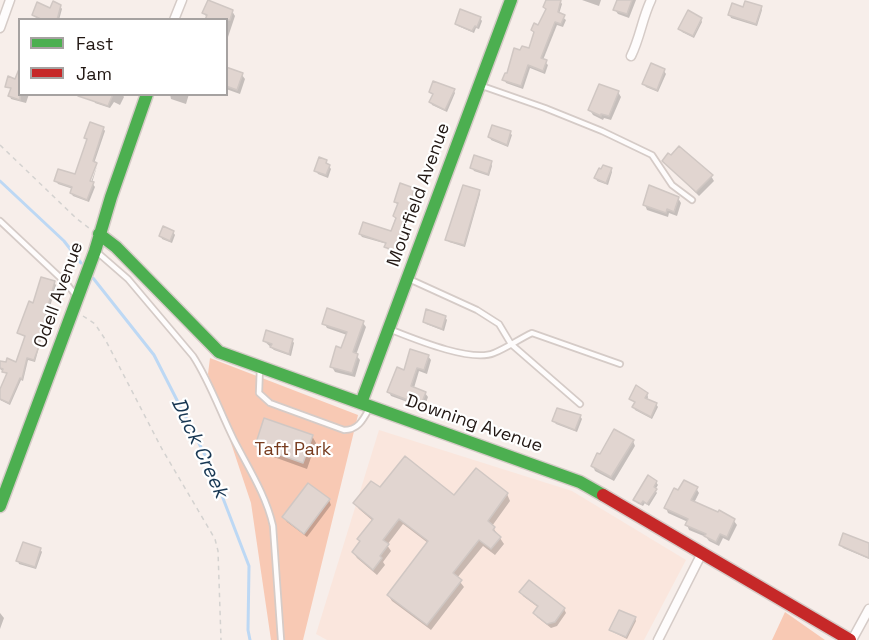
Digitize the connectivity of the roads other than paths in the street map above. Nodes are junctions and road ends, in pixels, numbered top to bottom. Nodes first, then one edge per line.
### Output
1 (10, 0) edge
2 (182, 0) edge
3 (511, 0) edge
4 (651, 0) edge
5 (175, 18) edge
6 (0, 28) edge
7 (631, 56) dead end
8 (479, 86) junction
9 (146, 96) edge
10 (692, 200) dead end
11 (0, 221) edge
12 (99, 234) junction
13 (94, 251) junction
14 (407, 279) junction
15 (75, 303) junction
16 (389, 329) junction
17 (511, 344) junction
18 (620, 364) dead end
19 (260, 368) junction
20 (366, 404) junction
21 (580, 404) dead end
22 (0, 506) edge
23 (702, 553) junction
24 (869, 609) edge
25 (281, 640) edge
26 (658, 640) edge
27 (851, 640) edge

1 - 6 street
2 - 5 street
3 - 8 street, Mourfield Avenue
4 - 7 street
8 - 10 lane
8 - 14 street, Mourfield Avenue
9 - 12 street, Odell Avenue
11 - 15 lane
12 - 13 street, Odell Avenue
12 - 19 street, Downing Avenue
13 - 15 street, Odell Avenue
13 - 25 lane
14 - 16 street, Mourfield Avenue
14 - 17 lane
15 - 22 street, Odell Avenue
16 - 17 lane
16 - 20 street, Mourfield Avenue
17 - 18 lane
17 - 21 lane
19 - 20 street, Downing Avenue
19 - 20 lane
20 - 23 street, Downing Avenue
23 - 26 street
23 - 27 street, Downing Avenue
24 - 27 street

